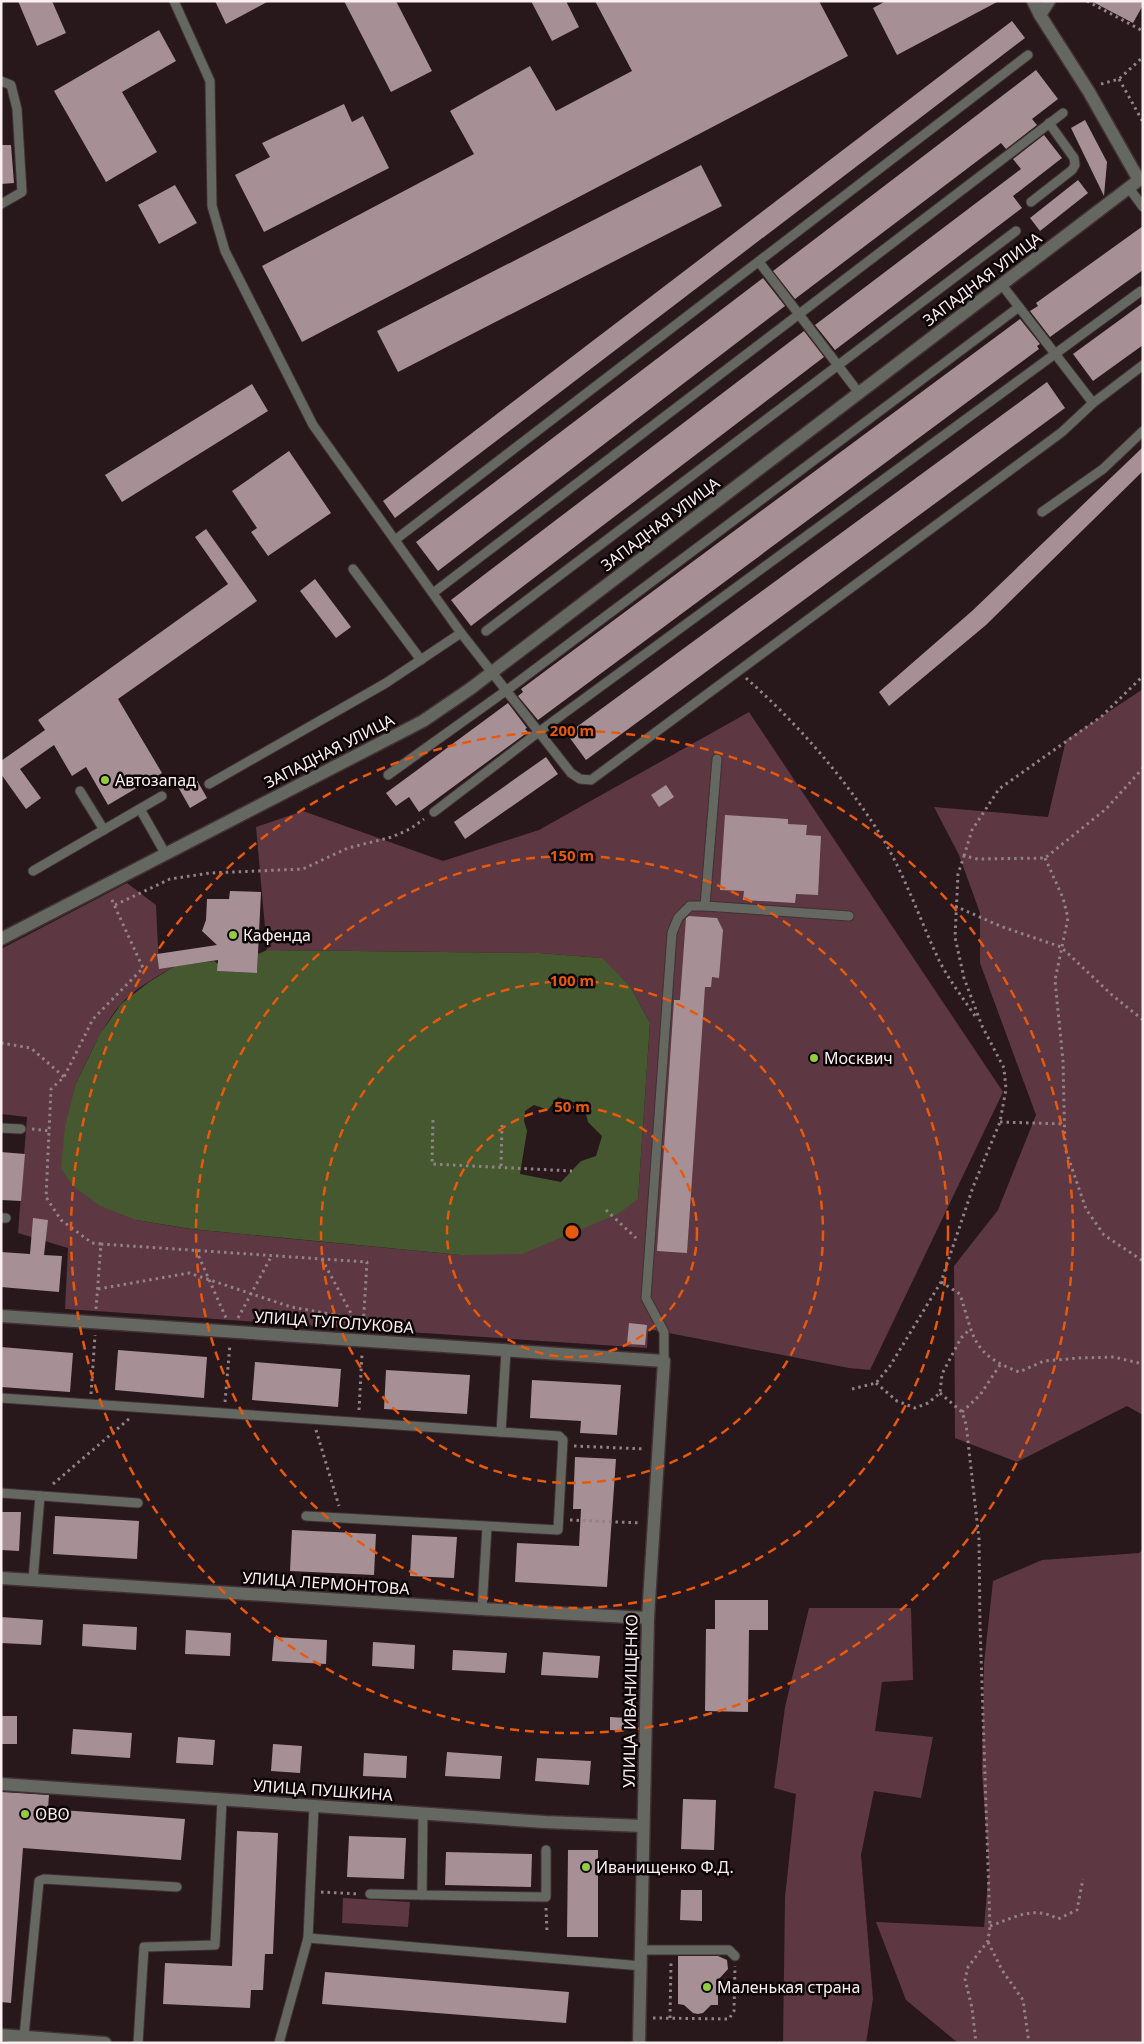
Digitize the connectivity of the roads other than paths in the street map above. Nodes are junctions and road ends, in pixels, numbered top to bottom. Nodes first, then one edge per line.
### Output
1 (174, 1) edge
2 (1033, 1) edge
3 (1049, 1) edge
4 (1040, 15) junction
5 (1028, 55) dead end
6 (1, 81) edge
7 (1063, 113) dead end
8 (1050, 123) junction
9 (1141, 181) edge
10 (1129, 188) junction
11 (1031, 202) dead end
12 (1, 204) edge
13 (1143, 207) edge
14 (1016, 231) dead end
15 (759, 262) junction
16 (1002, 285) junction
17 (1141, 291) dead end
18 (1019, 307) junction
19 (799, 315) junction
20 (1054, 352) junction
21 (838, 365) junction
22 (1143, 366) edge
23 (860, 393) junction
24 (1093, 403) junction
25 (1143, 431) edge
26 (1042, 512) dead end
27 (395, 540) junction
28 (353, 569) dead end
29 (433, 594) junction
30 (486, 631) dead end
31 (461, 633) junction
32 (420, 660) junction
33 (492, 672) junction
34 (507, 690) junction
35 (540, 731) junction
36 (716, 759) dead end
37 (388, 775) dead end
38 (209, 784) dead end
39 (80, 791) dead end
40 (162, 796) dead end
41 (140, 809) junction
42 (434, 812) road end
43 (104, 830) junction
44 (164, 853) junction
45 (33, 871) dead end
46 (705, 906) junction
47 (849, 916) dead end
48 (1, 939) edge
49 (1, 1128) edge
50 (22, 1129) road end
51 (1, 1316) edge
52 (506, 1350) junction
53 (664, 1361) junction
54 (1, 1398) edge
55 (501, 1432) junction
56 (1, 1494) edge
57 (40, 1496) junction
58 (138, 1503) dead end
59 (306, 1516) dead end
60 (486, 1527) junction
61 (1, 1578) edge
62 (33, 1580) junction
63 (482, 1609) junction
64 (648, 1618) junction
65 (1, 1784) edge
66 (222, 1800) junction
67 (314, 1806) junction
68 (423, 1814) junction
69 (644, 1826) junction
70 (546, 1850) dead end
71 (177, 1887) dead end
72 (370, 1894) road end
73 (422, 1895) junction
74 (308, 1938) junction
75 (642, 1950) junction
76 (735, 1956) road end
77 (642, 1966) junction
78 (1, 2035) edge
79 (24, 2036) junction
80 (105, 2043) edge
81 (138, 2043) edge
82 (279, 2043) edge
83 (639, 2043) edge

1 - 27 lane
2 - 4 street, ЗАПАДНАЯ УЛИЦА
3 - 4 street
4 - 9 street, ЗАПАДНАЯ УЛИЦА
5 - 15 lane
6 - 12 lane
7 - 8 lane
8 - 11 lane
8 - 19 lane
9 - 10 street, ЗАПАДНАЯ УЛИЦА
10 - 13 lane
10 - 16 street, ЗАПАДНАЯ УЛИЦА
14 - 21 lane
15 - 19 lane
15 - 27 lane
16 - 18 lane
16 - 23 street, ЗАПАДНАЯ УЛИЦА
17 - 20 lane
18 - 20 lane
18 - 34 lane
19 - 21 lane
19 - 29 lane
20 - 24 lane
20 - 35 lane
21 - 23 lane
21 - 30 lane
22 - 24 lane
23 - 33 street, ЗАПАДНАЯ УЛИЦА
24 - 35 lane
25 - 26 lane
27 - 29 lane
28 - 32 lane
29 - 31 lane
31 - 32 lane
31 - 33 lane
32 - 38 lane
33 - 34 lane
33 - 44 street, ЗАПАДНАЯ УЛИЦА
34 - 35 lane
34 - 37 lane
35 - 42 lane
36 - 46 lane
39 - 43 lane
40 - 41 lane
41 - 43 lane
41 - 44 lane
43 - 45 lane
44 - 48 street, ЗАПАДНАЯ УЛИЦА
46 - 47 lane
46 - 53 lane
49 - 50 lane
51 - 52 street, УЛИЦА ТУГОЛУКОВА
52 - 53 street, УЛИЦА ТУГОЛУКОВА
52 - 55 lane
53 - 64 street, УЛИЦА ИВАНИЩЕНКО
54 - 55 lane
55 - 60 lane
56 - 57 lane
57 - 58 lane
57 - 62 lane
59 - 60 lane
60 - 63 lane
61 - 62 street, УЛИЦА ЛЕРМОНТОВА
62 - 63 street, УЛИЦА ЛЕРМОНТОВА
63 - 64 street, УЛИЦА ЛЕРМОНТОВА
64 - 69 street, УЛИЦА ИВАНИЩЕНКО
65 - 66 street, УЛИЦА ПУШКИНА
66 - 67 street, УЛИЦА ПУШКИНА
66 - 81 lane
67 - 68 street, УЛИЦА ПУШКИНА
67 - 74 lane
68 - 69 street, УЛИЦА ПУШКИНА
68 - 73 lane
69 - 75 street, УЛИЦА ИВАНИЩЕНКО
70 - 73 lane
71 - 79 lane
72 - 73 lane
74 - 77 lane
74 - 82 lane
75 - 76 lane
75 - 77 street, УЛИЦА ИВАНИЩЕНКО
77 - 83 street, УЛИЦА ИВАНИЩЕНКО
78 - 79 street
79 - 80 street

